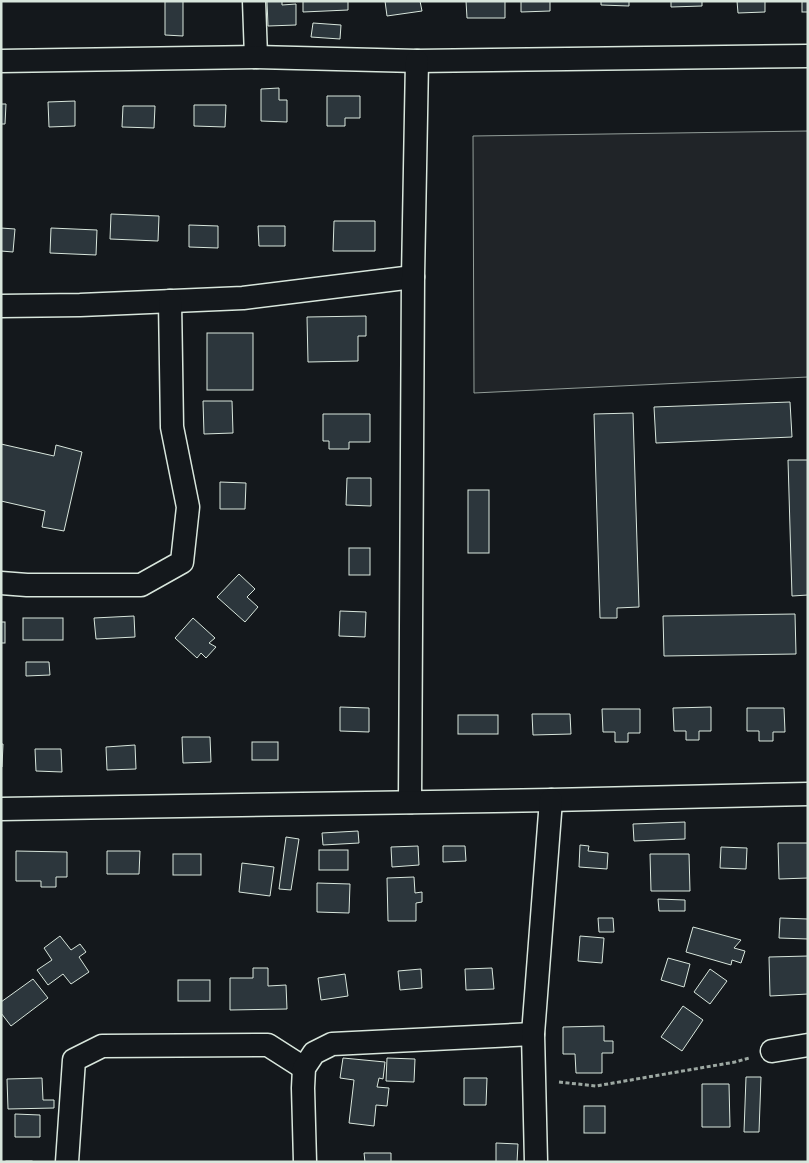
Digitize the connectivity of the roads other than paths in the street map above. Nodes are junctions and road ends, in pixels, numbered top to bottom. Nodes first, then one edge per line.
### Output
1 (254, 1) edge
2 (808, 56) edge
3 (256, 57) junction
4 (1, 61) edge
5 (417, 61) junction
6 (413, 277) junction
7 (170, 301) junction
8 (1, 306) edge
9 (1, 583) edge
10 (808, 794) edge
11 (550, 800) junction
12 (410, 802) junction
13 (1, 809) edge
14 (533, 1034) junction
15 (808, 1045) edge
16 (772, 1051) road end
17 (304, 1068) junction
18 (67, 1162) edge
19 (305, 1162) edge
20 (536, 1162) edge

1 - 3 street
2 - 5 street
3 - 4 street
3 - 5 street
5 - 6 street
6 - 7 street
6 - 12 street
7 - 8 street
7 - 9 street
10 - 11 street
11 - 12 street
11 - 14 street
12 - 13 street
14 - 17 street
14 - 20 street
15 - 16 street
17 - 18 street
17 - 19 street

